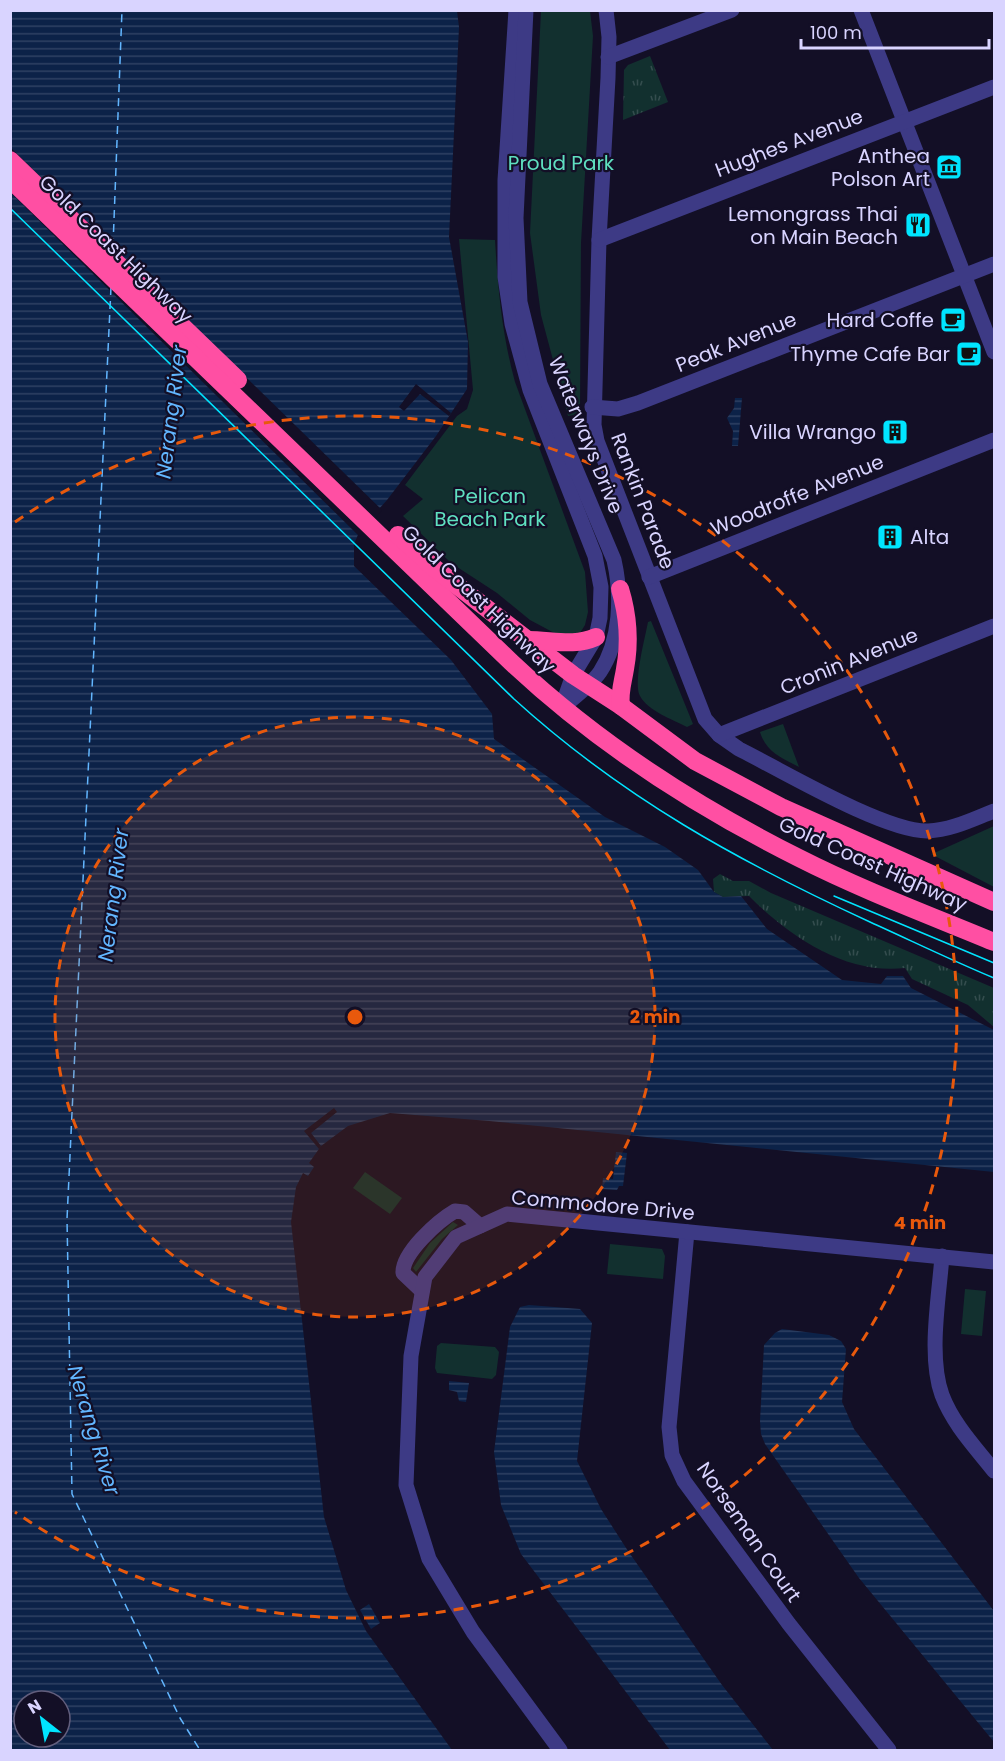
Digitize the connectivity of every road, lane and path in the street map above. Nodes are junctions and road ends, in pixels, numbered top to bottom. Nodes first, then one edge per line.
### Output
1 (516, 10) edge
2 (526, 10) edge
3 (606, 10) edge
4 (732, 10) edge
5 (861, 10) edge
6 (608, 57) junction
7 (994, 87) edge
8 (905, 121) junction
9 (10, 160) edge
10 (10, 179) edge
11 (599, 240) junction
12 (994, 264) edge
13 (964, 276) junction
14 (994, 352) edge
15 (592, 407) junction
16 (994, 440) edge
17 (389, 534) junction
18 (650, 577) junction
19 (620, 589) junction
20 (994, 626) edge
21 (596, 637) junction
22 (528, 640) junction
23 (573, 675) junction
24 (588, 686) junction
25 (621, 706) junction
26 (562, 707) junction
27 (718, 735) junction
28 (994, 812) edge
29 (994, 902) edge
30 (994, 942) edge
31 (480, 1226) junction
32 (687, 1232) junction
33 (942, 1256) junction
34 (994, 1262) edge
35 (422, 1291) junction
36 (994, 1471) edge
37 (560, 1750) edge
38 (889, 1750) edge

1 - 21 street, Waterways Drive
2 - 19 street, Waterways Drive
3 - 6 street, Rankin Parade
4 - 6 street
5 - 8 street
6 - 11 street, Rankin Parade
7 - 8 street, Hughes Avenue
8 - 11 street, Hughes Avenue
8 - 13 street
9 - 17 highway, Gold Coast Highway
10 - 17 highway, Gold Coast Highway
11 - 15 street, Rankin Parade
12 - 13 street, Peak Avenue
13 - 14 street
13 - 15 street, Peak Avenue
15 - 18 street, Rankin Parade
16 - 18 street, Woodroffe Avenue
17 - 22 highway, Gold Coast Highway
17 - 26 highway, Gold Coast Highway
18 - 27 street, Rankin Parade
19 - 24 street, Waterways Drive
19 - 25 highway
20 - 27 street, Cronin Avenue
21 - 22 highway
21 - 23 street, Waterways Drive
22 - 23 highway, Gold Coast Highway
23 - 24 highway, Gold Coast Highway
23 - 26 street, Waterways Drive
24 - 25 highway, Gold Coast Highway
24 - 26 street, Waterways Drive
25 - 29 highway, Gold Coast Highway
26 - 30 highway, Gold Coast Highway
27 - 28 street, Rankin Parade
31 - 32 street, Commodore Drive
31 - 35 street, Commodore Drive
31 - 35 street
32 - 33 street, Commodore Drive
32 - 38 street, Norseman Court
33 - 34 street, Commodore Drive
33 - 36 street
35 - 37 street, Commodore Drive

